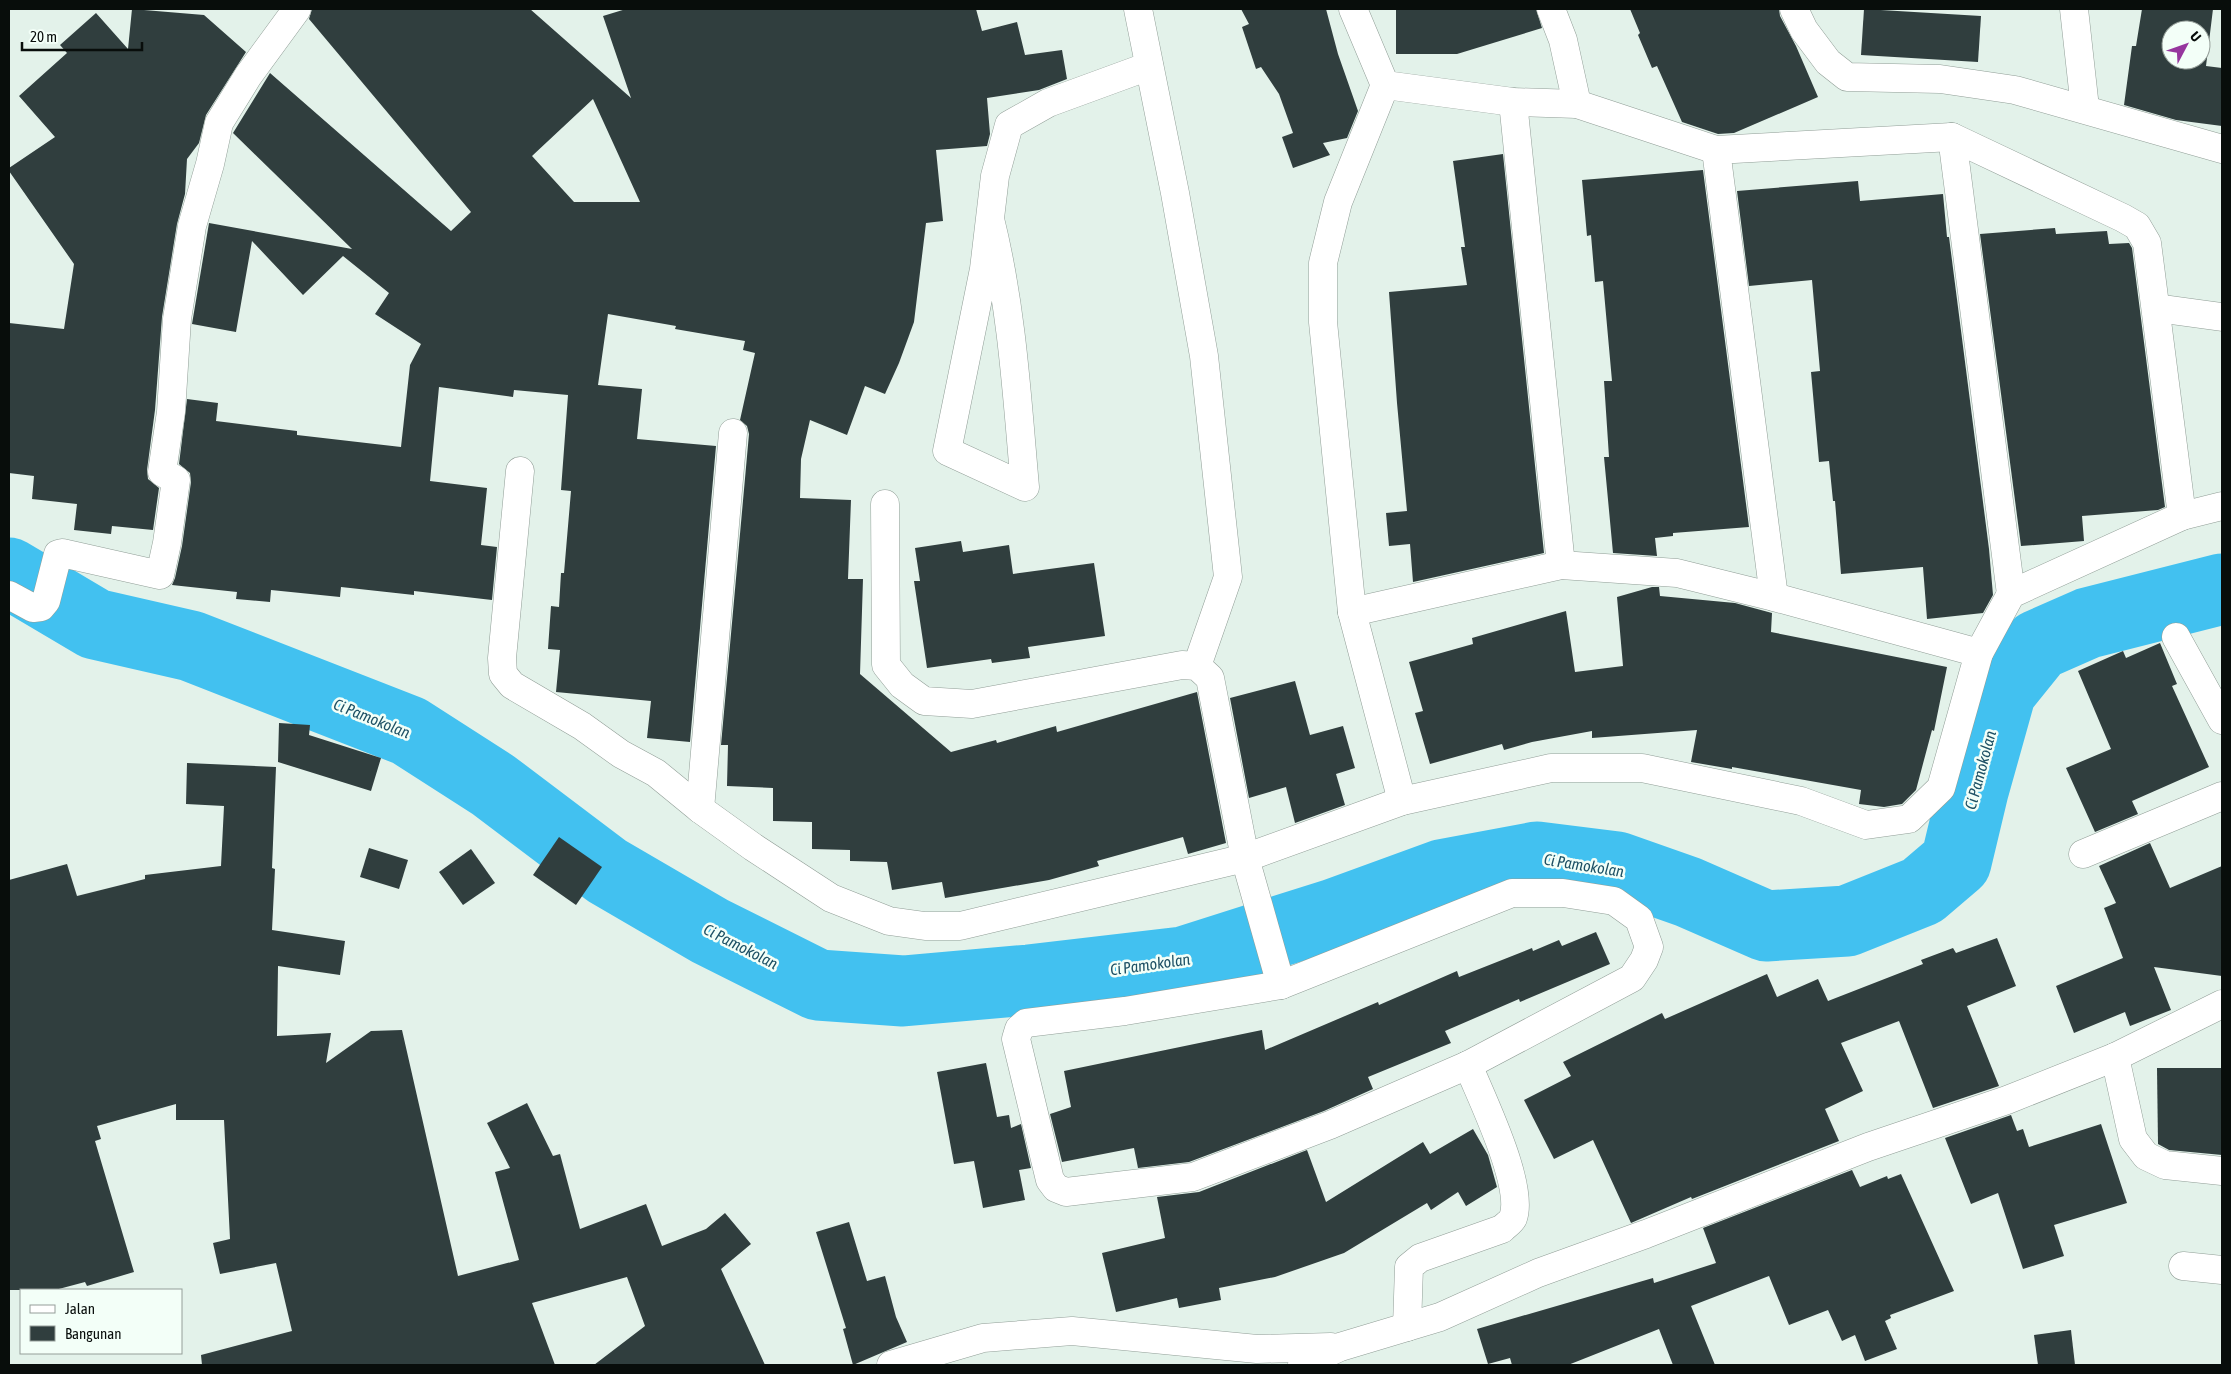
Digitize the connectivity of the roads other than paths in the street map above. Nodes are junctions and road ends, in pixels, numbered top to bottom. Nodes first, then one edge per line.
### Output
1 (297, 9) edge
2 (1138, 9) edge
3 (1353, 9) edge
4 (1552, 9) edge
5 (1794, 9) edge
6 (2074, 9) edge
7 (1149, 66) junction
8 (1385, 85) junction
9 (1513, 102) junction
10 (1577, 104) junction
11 (2085, 108) junction
12 (1952, 137) junction
13 (2222, 149) edge
14 (1716, 150) junction
15 (990, 219) junction
16 (2156, 308) junction
17 (2222, 317) edge
18 (733, 433) dead end
19 (520, 471) dead end
20 (885, 504) dead end
21 (2222, 506) edge
22 (2182, 516) junction
23 (1560, 565) junction
24 (2010, 594) junction
25 (9, 595) edge
26 (1774, 597) junction
27 (1352, 612) junction
28 (2176, 637) dead end
29 (1979, 653) junction
30 (1197, 666) junction
31 (2222, 720) edge
32 (2222, 796) edge
33 (1402, 801) junction
34 (700, 809) junction
35 (2083, 854) dead end
36 (1245, 858) junction
37 (1278, 973) junction
38 (2222, 1004) edge
39 (2115, 1056) junction
40 (1468, 1065) junction
41 (2222, 1171) edge
42 (2183, 1266) dead end
43 (2222, 1270) edge
44 (1407, 1327) junction
45 (1340, 1346) junction
46 (890, 1365) edge
47 (1302, 1365) edge

1 - 25 street
2 - 7 street
3 - 8 street
4 - 10 street
5 - 11 street
6 - 11 street
7 - 15 street
7 - 30 street
8 - 9 street
8 - 27 street
9 - 10 street
9 - 23 street
10 - 14 street
11 - 13 street
12 - 14 street
12 - 16 street
12 - 24 street
14 - 26 street
15 - 15 street
16 - 17 street
16 - 22 street
18 - 34 street
19 - 34 street
20 - 30 street
21 - 22 street
22 - 24 street
23 - 26 street
23 - 27 street
24 - 29 street
26 - 29 street
27 - 33 street
28 - 31 street
29 - 33 street
30 - 36 street
32 - 35 street
33 - 36 street
34 - 36 street
36 - 37 street
37 - 40 street
37 - 40 street
38 - 39 street
39 - 41 street
39 - 44 street
40 - 44 street
42 - 43 street
44 - 45 street
45 - 46 street
45 - 47 street

